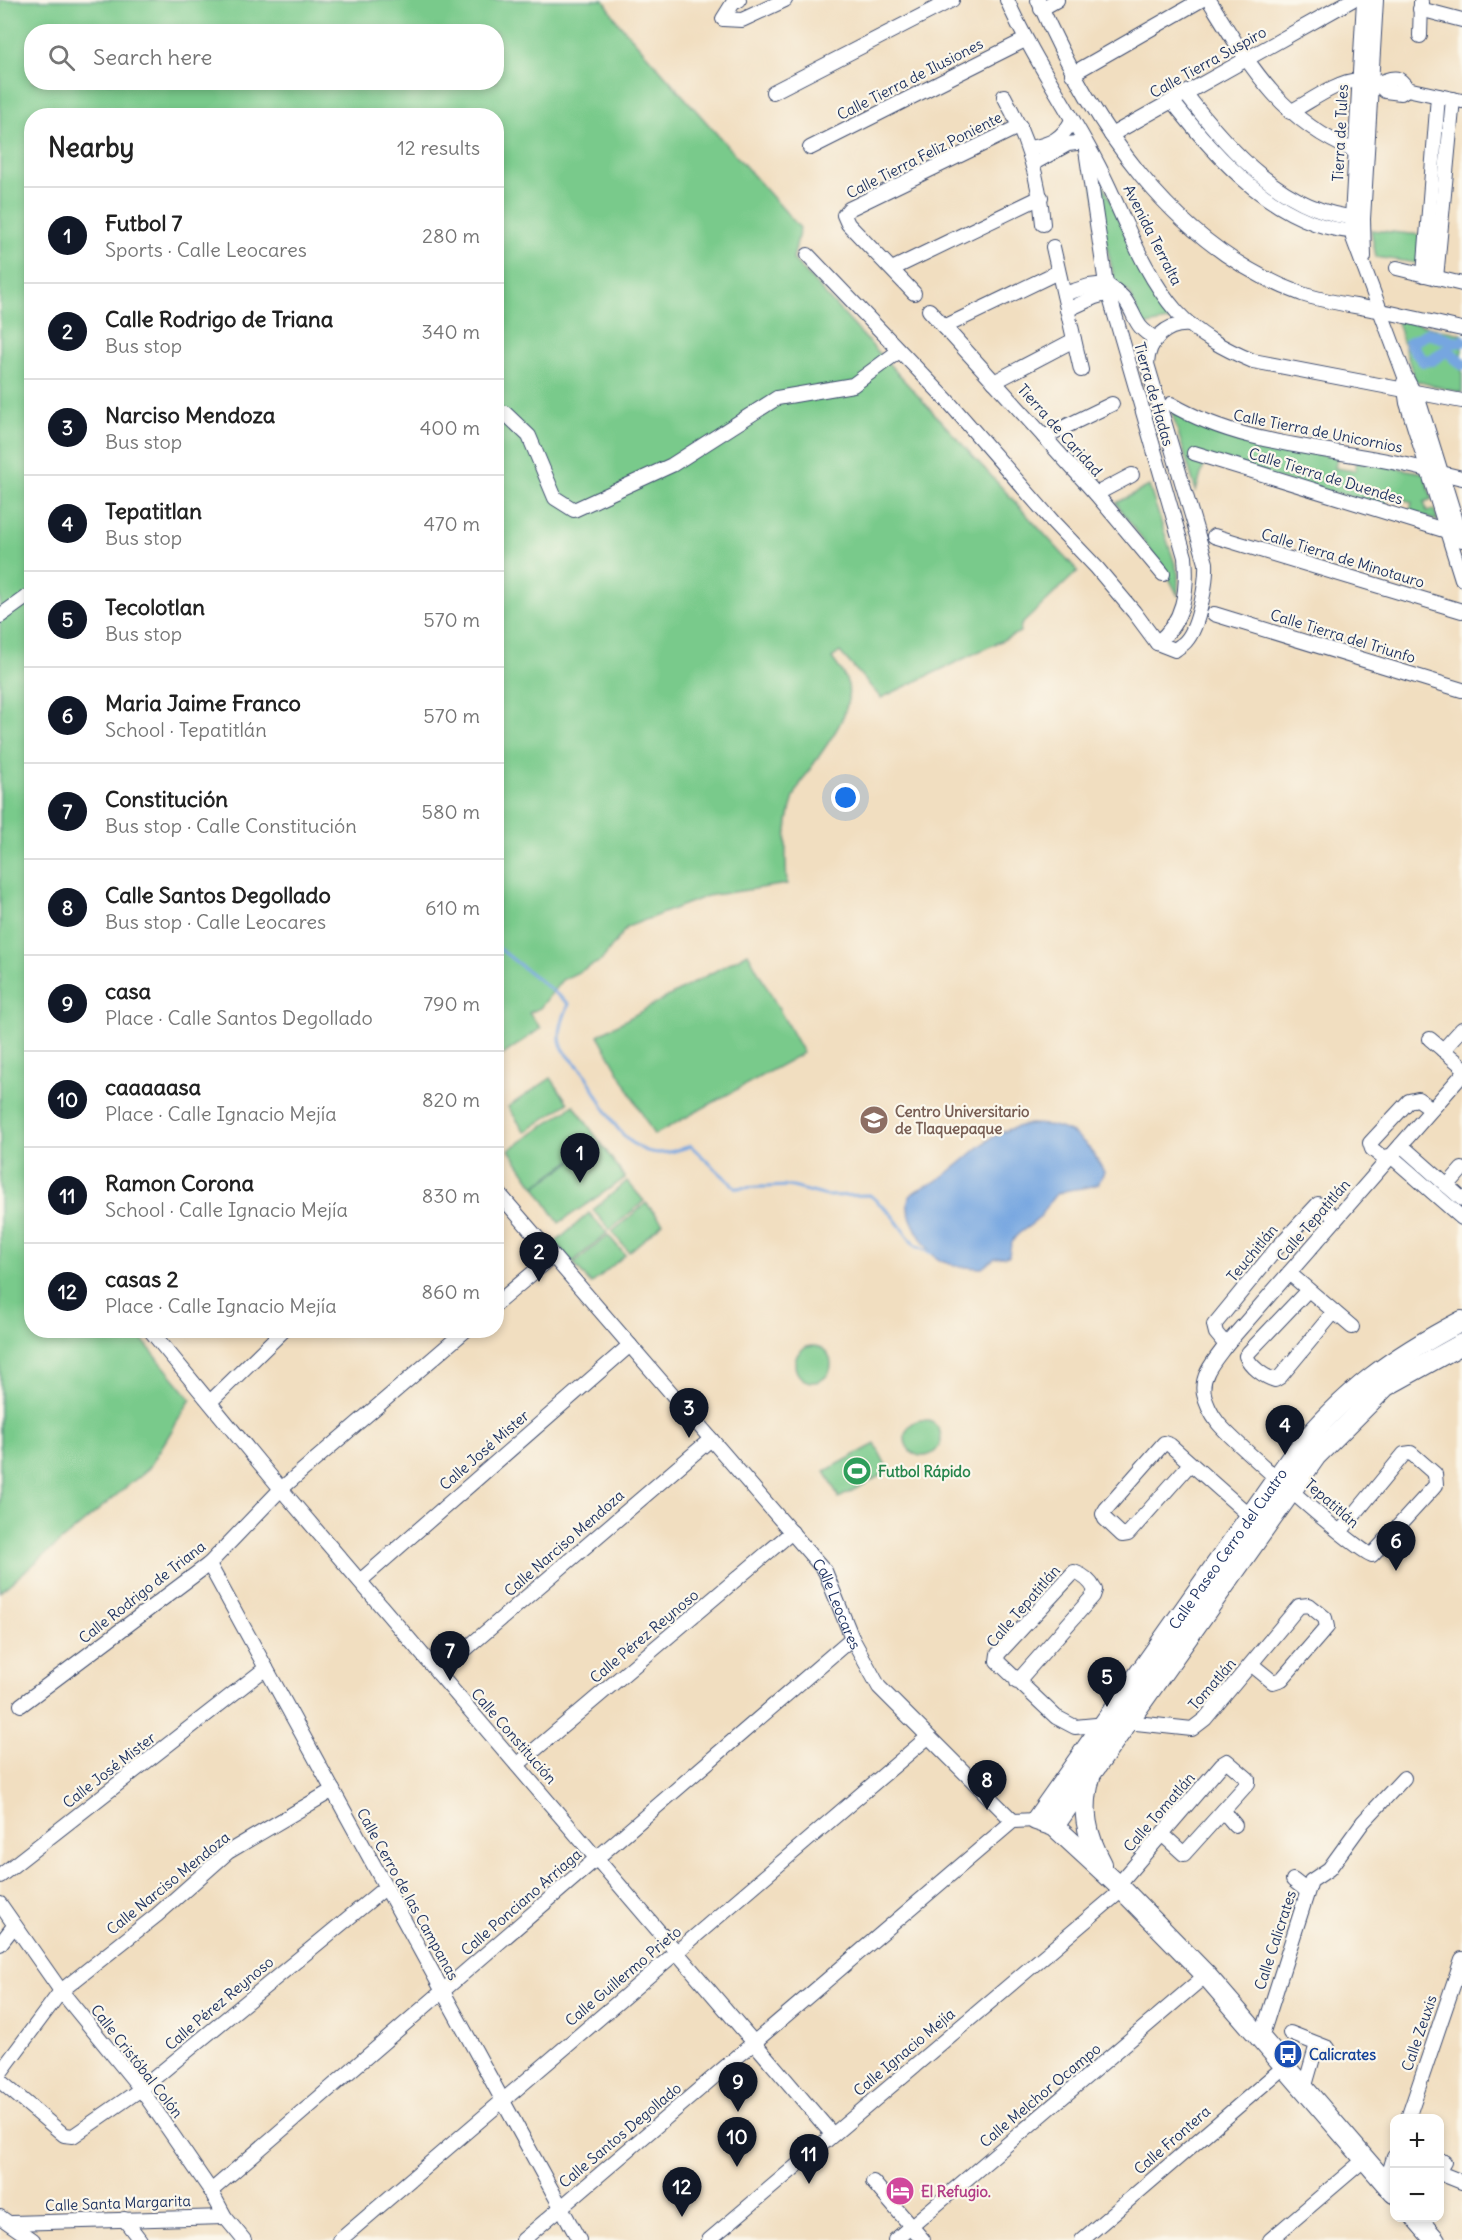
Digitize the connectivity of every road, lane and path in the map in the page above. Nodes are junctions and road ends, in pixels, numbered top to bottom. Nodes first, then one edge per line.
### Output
1 (785, 0) edge
2 (952, 0) edge
3 (1007, 0) edge
4 (1057, 0) edge
5 (1201, 0) edge
6 (1209, 0) edge
7 (1352, 0) edge
8 (1364, 0) edge
9 (1376, 0) edge
10 (734, 1) edge
11 (1040, 4) edge
12 (1420, 4) edge
13 (1462, 20) edge
14 (1420, 36) dead end
15 (1025, 40) junction
16 (1246, 59) junction
17 (1072, 75) junction
18 (1370, 82) junction
19 (773, 92) dead end
20 (1185, 93) junction
21 (1004, 96) dead end
22 (1438, 96) junction
23 (1172, 100) junction
24 (1457, 100) edge
25 (1290, 112) junction
26 (1072, 120) junction
27 (1020, 126) junction
28 (1111, 135) junction
29 (1085, 142) junction
30 (810, 148) dead end
31 (1029, 148) junction
32 (1355, 151) junction
33 (1034, 163) junction
34 (1041, 197) junction
35 (1043, 224) dead end
36 (1357, 225) junction
37 (1053, 248) dead end
38 (808, 255) dead end
39 (1397, 268) dead end
40 (892, 269) junction
41 (1058, 272) junction
42 (1430, 276) junction
43 (1462, 284) edge
44 (1110, 290) junction
45 (914, 292) dead end
46 (1064, 294) junction
47 (929, 310) dead end
48 (1067, 310) junction
49 (1381, 311) junction
50 (1191, 325) junction
51 (944, 327) junction
52 (1462, 329) edge
53 (1155, 338) junction
54 (1074, 340) junction
55 (899, 351) junction
56 (1081, 370) dead end
57 (994, 382) junction
58 (1407, 384) junction
59 (1462, 401) edge
60 (1112, 404) dead end
61 (1171, 404) dead end
62 (504, 413) edge
63 (1044, 437) junction
64 (1194, 453) dead end
65 (1435, 472) junction
66 (1132, 475) dead end
67 (1462, 478) edge
68 (1096, 494) junction
69 (1447, 531) junction
70 (1214, 536) dead end
71 (1462, 538) edge
72 (1163, 574) dead end
73 (1462, 579) edge
74 (24, 599) edge
75 (1462, 611) edge
76 (1214, 614) dead end
77 (0, 616) edge
78 (1157, 644) junction
79 (1462, 690) edge
80 (1462, 1029) edge
81 (1430, 1038) dead end
82 (1443, 1050) junction
83 (1462, 1066) edge
84 (1462, 1076) edge
85 (1432, 1109) junction
86 (1401, 1145) junction
87 (1391, 1156) junction
88 (1462, 1169) edge
89 (1447, 1186) junction
90 (504, 1199) edge
91 (1462, 1199) edge
92 (1462, 1218) edge
93 (1335, 1219) junction
94 (553, 1256) junction
95 (1288, 1273) junction
96 (1308, 1290) junction
97 (504, 1297) edge
98 (1334, 1312) junction
99 (1462, 1321) edge
100 (1352, 1327) dead end
101 (157, 1338) edge
102 (276, 1338) edge
103 (457, 1338) edge
104 (1462, 1344) edge
105 (630, 1345) junction
106 (1226, 1345) junction
107 (1204, 1394) joint
108 (210, 1402) junction
109 (711, 1439) junction
110 (1190, 1464) junction
111 (1285, 1484) junction
112 (281, 1489) junction
113 (1250, 1516) junction
114 (792, 1532) junction
115 (1340, 1532) junction
116 (209, 1564) junction
117 (360, 1581) junction
118 (852, 1638) junction
119 (1251, 1664) junction
120 (266, 1668) junction
121 (438, 1673) junction
122 (1017, 1682) junction
123 (21, 1705) dead end
124 (1127, 1722) junction
125 (1104, 1725) junction
126 (928, 1737) junction
127 (517, 1765) junction
128 (1092, 1772) junction
129 (1404, 1778) dead end
130 (333, 1790) junction
131 (1223, 1810) junction
132 (1013, 1821) junction
133 (1045, 1823) junction
134 (1235, 1825) dead end
135 (1162, 1834) junction
136 (597, 1858) junction
137 (0, 1876) edge
138 (1293, 1880) dead end
139 (1115, 1883) junction
140 (386, 1887) junction
141 (1307, 1891) junction
142 (0, 1904) edge
143 (14, 1926) junction
144 (0, 1944) edge
145 (676, 1952) junction
146 (1462, 1959) edge
147 (1206, 1975) junction
148 (61, 1991) junction
149 (442, 1991) junction
150 (1290, 2033) dead end
151 (1261, 2038) junction
152 (754, 2043) junction
153 (1285, 2066) junction
154 (0, 2073) edge
155 (0, 2081) edge
156 (141, 2089) junction
157 (1304, 2089) junction
158 (503, 2100) junction
159 (1409, 2114) edge
160 (832, 2134) junction
161 (1365, 2159) junction
162 (1441, 2168) edge
163 (873, 2182) dead end
164 (1462, 2182) edge
165 (1390, 2188) edge
166 (211, 2191) junction
167 (561, 2207) junction
168 (225, 2217) junction
169 (124, 2219) junction
170 (6, 2220) edge
171 (1420, 2222) edge
172 (911, 2226) junction
173 (33, 2240) edge
174 (140, 2240) edge
175 (244, 2240) edge
176 (340, 2240) edge
177 (523, 2240) edge
178 (579, 2240) edge
179 (709, 2240) edge
180 (895, 2240) edge
181 (922, 2240) edge
182 (1082, 2240) edge
183 (1270, 2240) edge
184 (1435, 2240) edge

1 - 10 street
2 - 19 street
3 - 15 street, Avenida Terralta
4 - 11 street
5 - 17 street
6 - 16 street
7 - 16 street, Calle Tierra Suspiro
8 - 18 street, Tierra de Tules
9 - 18 street, Tierra de Tules
11 - 17 street, Avenida Terralta
12 - 13 street
12 - 14 street
15 - 26 street, Avenida Terralta
15 - 30 street, Calle Tierra de Ilusiones
16 - 20 street, Calle Tierra Suspiro
16 - 25 street
17 - 28 street, Avenida Terralta
18 - 22 street
18 - 25 street
18 - 32 street, Tierra de Tules
18 - 36 street, Tierra de Tules
20 - 23 street, Calle Tierra Suspiro
20 - 36 street
21 - 27 street
22 - 24 street
22 - 42 street
23 - 28 street, Calle Tierra Suspiro
23 - 36 street
24 - 42 street
25 - 32 street
26 - 29 street, Avenida Terralta
26 - 31 street
27 - 31 street
27 - 40 street, Calle Tierra Feliz Poniente
28 - 49 street, Avenida Terralta
29 - 33 street
29 - 44 street, Tierra de Hadas
29 - 50 street, Avenida Terralta
31 - 33 street
32 - 36 street, Tierra de Tules
33 - 34 street
34 - 35 street
34 - 40 street
36 - 49 street, Tierra de Tules
37 - 41 street
38 - 55 street
39 - 42 street
40 - 45 street
41 - 46 street
41 - 51 street
42 - 43 street
44 - 46 street
44 - 48 street
44 - 53 street
44 - 78 street, Tierra de Hadas
46 - 48 street
47 - 51 street, Tierra de Caridad
48 - 54 street
49 - 52 street, Avenida Terralta
49 - 58 street, Tierra de Tules
50 - 53 street, Tierra de Hadas
50 - 58 street, Avenida Terralta
51 - 57 street, Tierra de Caridad
53 - 78 street, Tierra de Hadas
54 - 56 street
54 - 57 street
55 - 62 street
55 - 78 street
57 - 63 street, Tierra de Caridad
58 - 59 street, Avenida Terralta
58 - 65 street, Tierra de Tules
60 - 63 street
61 - 65 street, Calle Tierra de Unicornios
63 - 68 street, Tierra de Caridad
64 - 69 street, Calle Tierra de Duendes
65 - 67 street, Calle Tierra de Unicornios
65 - 69 street
65 - 71 street
66 - 68 street
68 - 72 street, Tierra de Caridad
69 - 73 street
70 - 75 street, Calle Tierra de Minotauro
74 - 77 street
76 - 79 street, Calle Tierra del Triunfo
80 - 82 street
81 - 82 street
82 - 83 street
84 - 85 street, Calle Tepatitlán
85 - 86 street, Calle Tepatitlán
85 - 87 street
86 - 87 street, Calle Tepatitlán
86 - 89 street
87 - 92 street
87 - 93 street, Calle Tepatitlán
88 - 89 street
89 - 91 street
90 - 94 street, Calle Leocares
93 - 95 street, Calle Tepatitlán
93 - 106 street, Teuchitlán
94 - 97 street
94 - 105 street, Calle Leocares
95 - 96 street
95 - 106 street, Calle Tepatitlán
96 - 98 street
96 - 98 street
98 - 100 street
99 - 111 street, Calle Paseo Cerro del Cuatro
101 - 108 street, Calle Constitución
102 - 108 street
103 - 112 street, Calle Rodrigo de Triana
104 - 111 street, Calle Paseo Cerro del Cuatro
105 - 109 street, Calle Leocares
105 - 117 street, Calle José Mister
106 - 107 street, Calle Tepatitlán
107 - 111 street, Tepatitlán
108 - 112 street, Calle Constitución
109 - 114 street, Calle Leocares
109 - 121 street, Calle Narciso Mendoza
110 - 110 street
110 - 113 street
111 - 113 street, Calle Paseo Cerro del Cuatro
111 - 115 street, Tepatitlán
111 - 124 street, Calle Paseo Cerro del Cuatro
112 - 116 street, Calle Rodrigo de Triana
112 - 117 street, Calle Constitución
113 - 125 street, Calle Paseo Cerro del Cuatro
114 - 118 street, Calle Leocares
114 - 127 street, Calle Pérez Reynoso
115 - 115 street, Tepatitlán
116 - 120 street, Calle Cerro de las Campanas
116 - 123 street, Calle Rodrigo de Triana
117 - 121 street, Calle Constitución
118 - 126 street, Calle Leocares
118 - 136 street, Calle Ponciano Arriaga
119 - 119 street, Tomatlán
119 - 124 street, Tomatlán
120 - 130 street, Calle Cerro de las Campanas
120 - 137 street, Calle José Mister
121 - 127 street, Calle Constitución
122 - 122 street, Calle Tepatitlán
122 - 125 street
124 - 125 street
124 - 128 street, Calle Paseo Cerro del Cuatro
125 - 133 street, Calle Paseo Cerro del Cuatro
126 - 132 street, Calle Leocares
126 - 145 street, Calle Guillermo Prieto
127 - 136 street, Calle Constitución
128 - 133 street, Calle Paseo Cerro del Cuatro
128 - 139 street
129 - 141 street, Calle Calicrates
130 - 140 street, Calle Cerro de las Campanas
130 - 148 street, Calle Narciso Mendoza
131 - 134 street
131 - 135 street
131 - 135 street, Calle Tomatlán
132 - 133 street
132 - 152 street, Calle Santos Degollado
133 - 139 street
135 - 139 street, Calle Tomatlán
136 - 145 street, Calle Constitución
136 - 149 street, Calle Ponciano Arriaga
138 - 141 street
139 - 147 street
139 - 160 street, Calle Ignacio Mejía
140 - 149 street, Calle Cerro de las Campanas
140 - 156 street, Calle Pérez Reynoso
141 - 151 street, Calle Calicrates
142 - 143 street, Calle Cristóbal Colón
143 - 144 street
143 - 148 street, Calle Cristóbal Colón
145 - 152 street, Calle Constitución
145 - 158 street, Calle Guillermo Prieto
146 - 159 street, Calle Zeuxis
147 - 151 street
147 - 172 street, Calle Melchor Ocampo
148 - 154 street, Calle Narciso Mendoza
148 - 156 street, Calle Cristóbal Colón
149 - 158 street, Calle Cerro de las Campanas
149 - 166 street, Calle Ponciano Arriaga
150 - 157 street
151 - 153 street
152 - 160 street, Calle Constitución
152 - 167 street, Calle Santos Degollado
153 - 157 street
153 - 182 street, Calle Frontera
155 - 156 street, Calle Pérez Reynoso
156 - 166 street, Calle Cristóbal Colón
157 - 161 street
158 - 167 street, Calle Cerro de las Campanas
158 - 176 street, Calle Guillermo Prieto
160 - 179 street, Calle Ignacio Mejía
161 - 165 street
161 - 183 street
162 - 164 street
163 - 172 street
166 - 168 street, Calle Cristóbal Colón
167 - 177 street, Calle Santos Degollado
167 - 178 street, Calle Cerro de las Campanas
168 - 169 street, Calle Santa Margarita
168 - 175 street, Calle Cristóbal Colón
169 - 170 street, Calle Santa Margarita
169 - 174 street
170 - 173 street
171 - 184 street
172 - 180 street, Calle Melchor Ocampo
172 - 181 street

